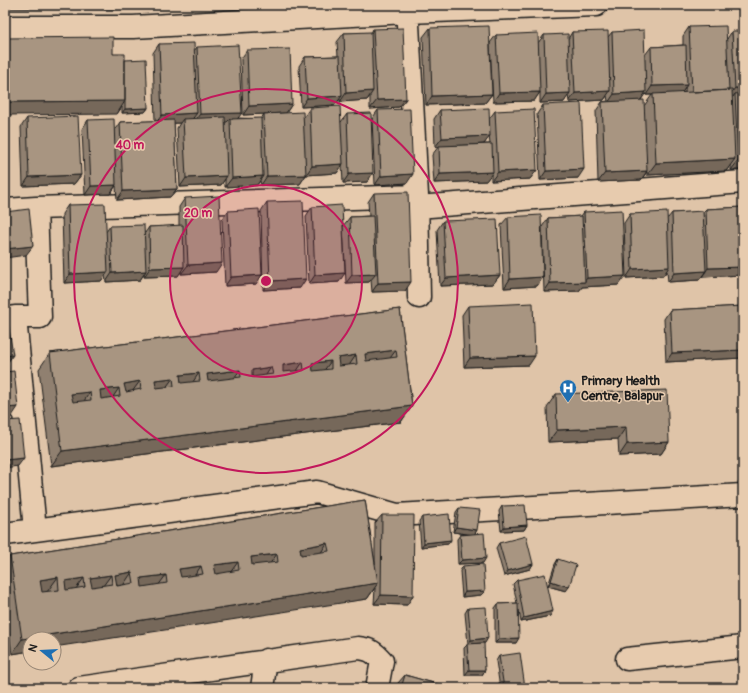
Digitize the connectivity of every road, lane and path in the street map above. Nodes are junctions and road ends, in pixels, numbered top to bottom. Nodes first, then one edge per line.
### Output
1 (596, 5) edge
2 (407, 9) edge
3 (5, 27) edge
4 (743, 182) edge
5 (417, 201) junction
6 (36, 208) junction
7 (5, 210) edge
8 (419, 297) dead end
9 (743, 495) edge
10 (35, 530) junction
11 (5, 534) edge
12 (743, 647) edge
13 (627, 659) dead end
14 (266, 660) junction
15 (152, 683) edge
16 (79, 688) edge
17 (262, 688) edge
18 (377, 688) edge

1 - 2 street
2 - 3 street
2 - 5 street
4 - 5 street
5 - 6 street
5 - 8 street
6 - 7 street
6 - 10 street
9 - 10 street
10 - 11 street
12 - 13 street
14 - 15 street
14 - 17 street
14 - 18 street
15 - 16 street

